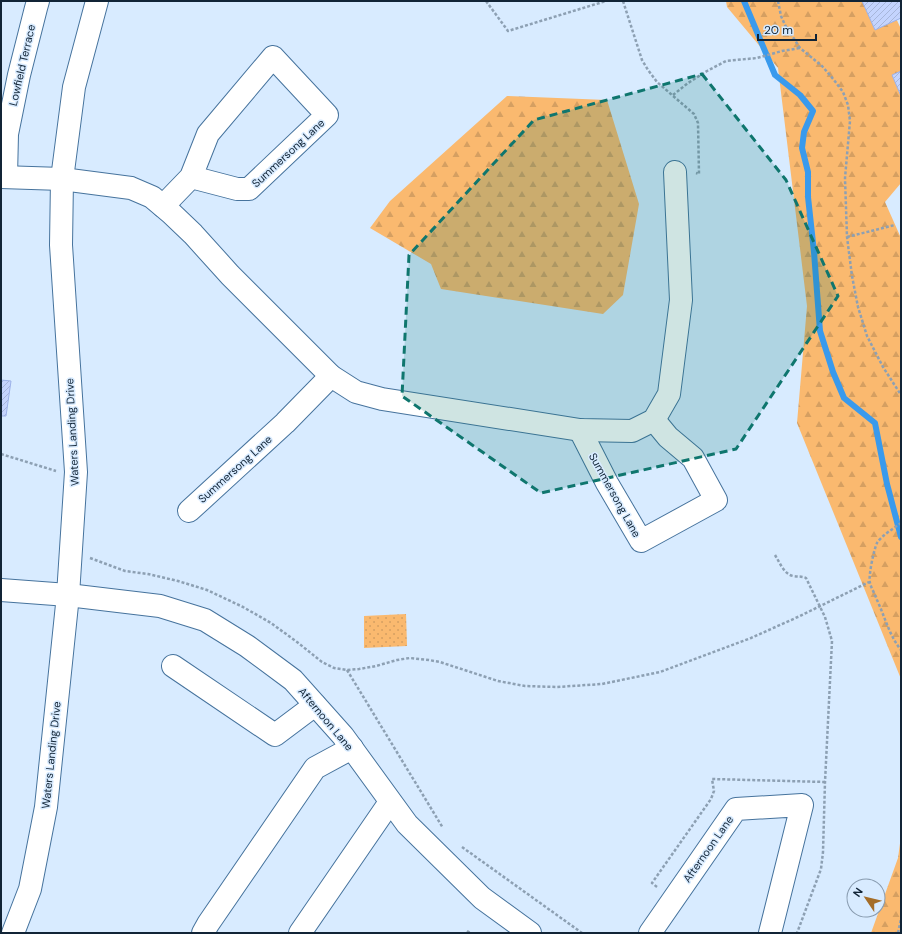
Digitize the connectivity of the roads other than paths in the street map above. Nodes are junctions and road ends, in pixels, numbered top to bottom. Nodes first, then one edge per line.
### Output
1 (38, 1) edge
2 (97, 1) edge
3 (675, 172) dead end
4 (3, 177) edge
5 (191, 177) junction
6 (62, 179) junction
7 (163, 206) junction
8 (331, 376) junction
9 (654, 420) junction
10 (580, 430) junction
11 (189, 511) dead end
12 (1, 590) edge
13 (68, 595) junction
14 (173, 666) dead end
15 (315, 705) junction
16 (352, 748) junction
17 (390, 802) junction
18 (13, 933) edge
19 (203, 933) edge
20 (300, 933) edge
21 (530, 933) edge
22 (650, 933) edge
23 (770, 933) edge

1 - 4 street, Lowfield Terrace
2 - 6 street, Waters Landing Drive
3 - 9 street
4 - 6 street
5 - 5 street, Summersong Lane
5 - 7 street, Summersong Lane
6 - 7 street
6 - 13 street, Waters Landing Drive
7 - 8 street
8 - 10 street
8 - 11 street, Summersong Lane
9 - 10 street
9 - 10 street, Summersong Lane
12 - 13 street, Afternoon Lane
13 - 15 street, Afternoon Lane
13 - 18 street, Waters Landing Drive
14 - 15 street
15 - 16 street, Afternoon Lane
16 - 17 street, Afternoon Lane
16 - 19 street
17 - 20 street
17 - 21 street, Afternoon Lane
22 - 23 street, Afternoon Lane

